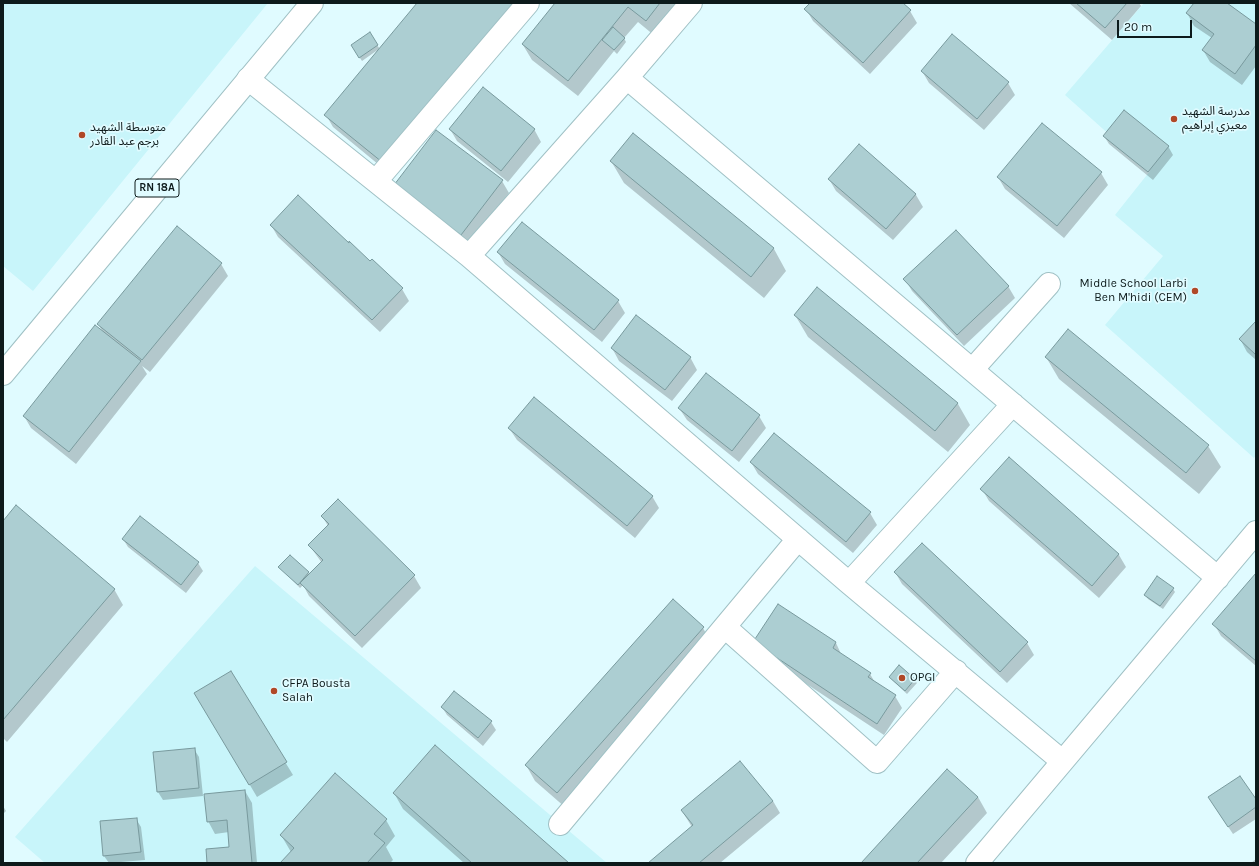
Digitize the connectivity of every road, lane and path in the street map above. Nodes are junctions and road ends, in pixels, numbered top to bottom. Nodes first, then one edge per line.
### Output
1 (312, 3) edge
2 (528, 3) edge
3 (691, 3) edge
4 (627, 78) junction
5 (248, 79) junction
6 (376, 181) junction
7 (469, 256) junction
8 (1049, 284) dead end
9 (972, 370) junction
10 (3, 374) edge
11 (1013, 404) junction
12 (1256, 532) edge
13 (798, 539) junction
14 (1218, 578) junction
15 (849, 583) junction
16 (726, 628) junction
17 (956, 671) junction
18 (1062, 761) junction
19 (560, 824) dead end
20 (977, 863) edge

1 - 5 street, RN 18A
2 - 6 street
3 - 4 street
4 - 7 street
4 - 9 street
5 - 6 street
5 - 10 street, RN 18A
6 - 7 street
7 - 13 street
8 - 9 street
9 - 11 street
11 - 14 street
11 - 15 street
12 - 14 street
13 - 15 street
13 - 16 street
14 - 18 street
15 - 17 street
16 - 17 street
16 - 19 street
17 - 18 street
18 - 20 street

